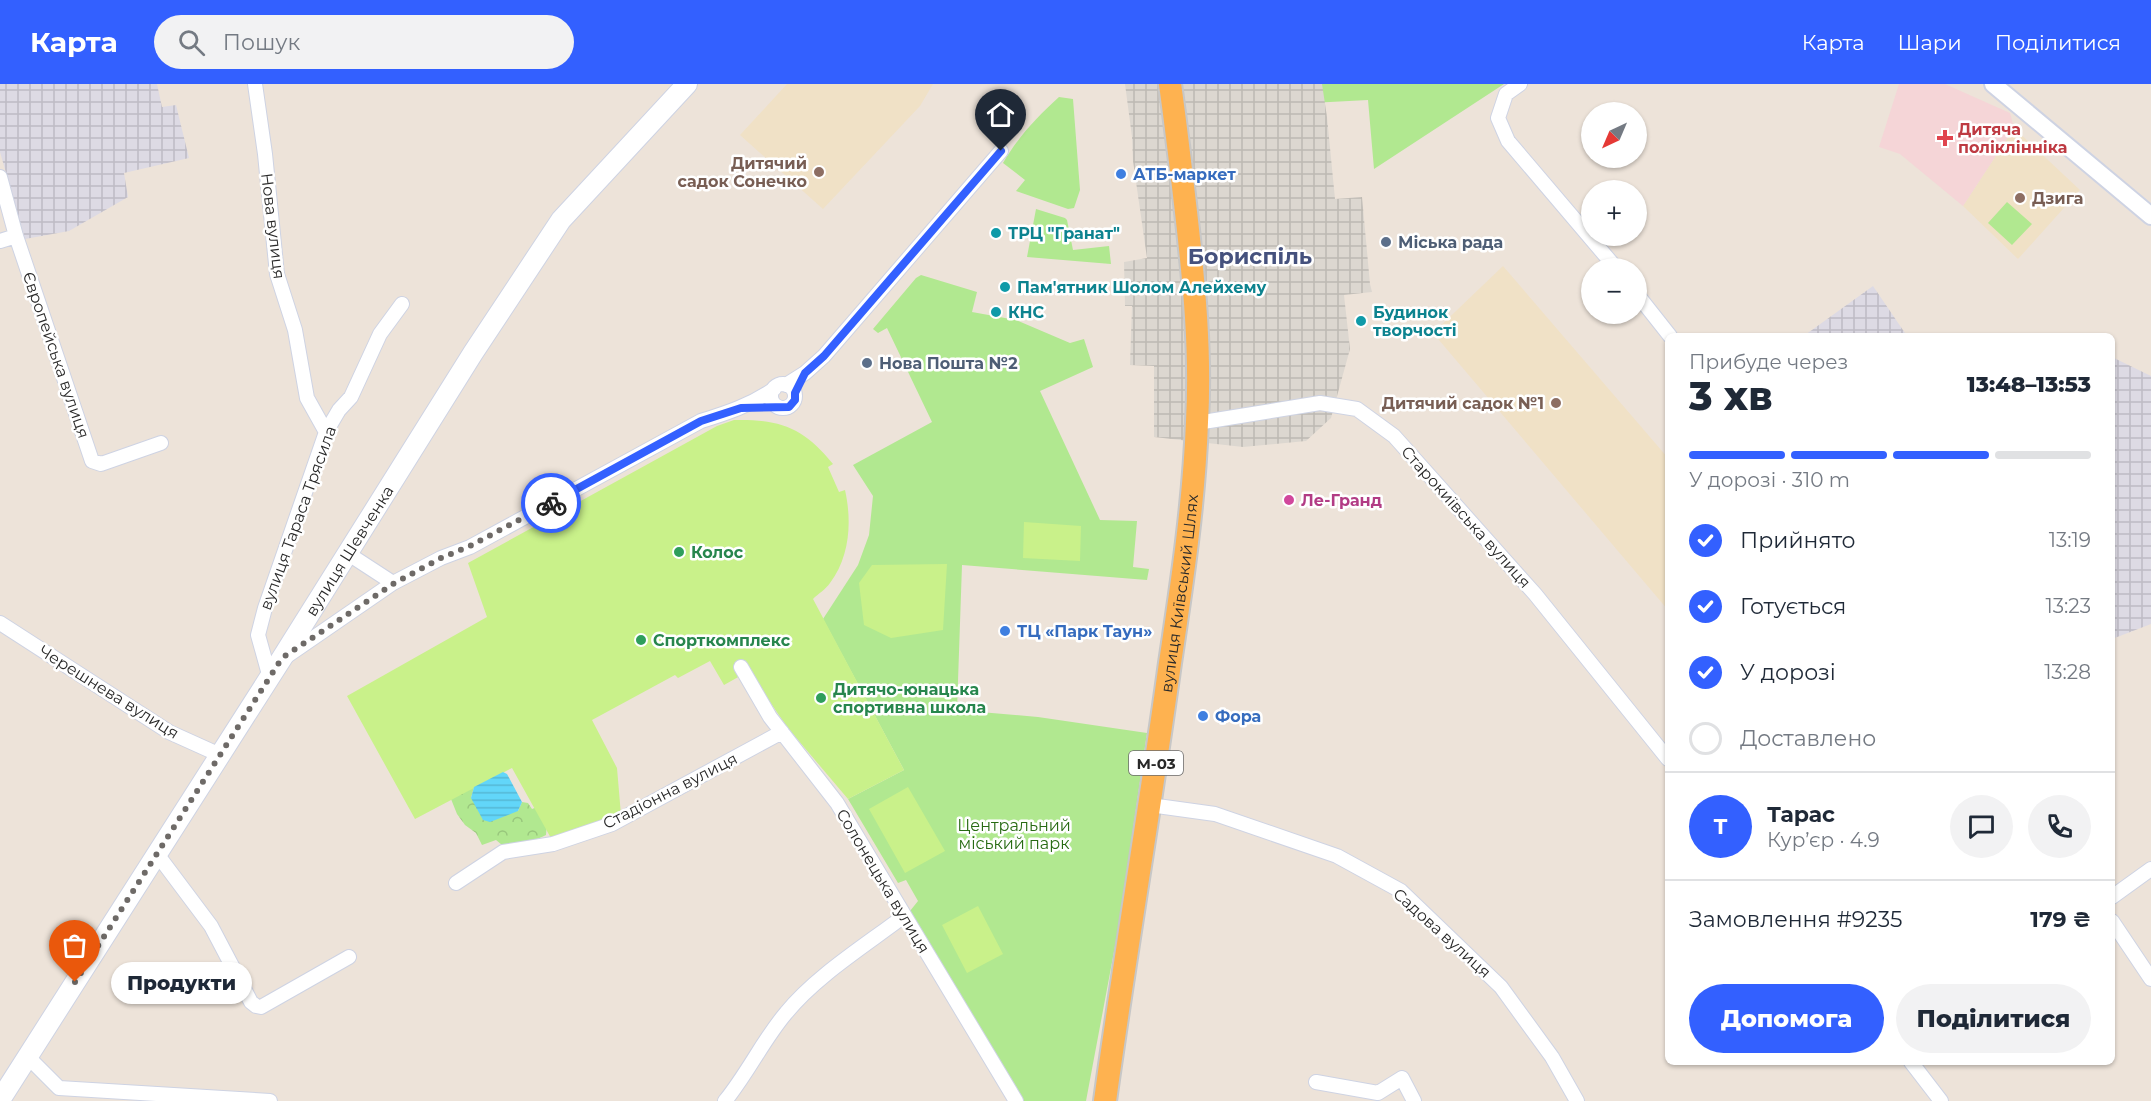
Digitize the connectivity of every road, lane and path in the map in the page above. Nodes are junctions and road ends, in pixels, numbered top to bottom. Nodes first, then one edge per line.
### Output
1 (255, 84) edge
2 (687, 84) edge
3 (1170, 84) edge
4 (1520, 84) edge
5 (1993, 84) edge
6 (1001, 151) dead end
7 (0, 177) edge
8 (2151, 216) edge
9 (16, 236) junction
10 (0, 241) edge
11 (1607, 258) edge
12 (402, 304) dead end
13 (1647, 307) edge
14 (1668, 333) edge
15 (785, 389) junction
16 (741, 408) junction
17 (779, 408) junction
18 (1197, 423) junction
19 (326, 432) junction
20 (161, 443) dead end
21 (347, 553) junction
22 (393, 584) junction
23 (0, 623) edge
24 (282, 658) junction
25 (741, 667) dead end
26 (270, 678) junction
27 (782, 732) junction
28 (220, 755) junction
29 (1665, 755) edge
30 (1150, 805) junction
31 (157, 854) junction
32 (2151, 869) edge
33 (456, 883) dead end
34 (2115, 895) edge
35 (904, 916) junction
36 (2115, 925) edge
37 (349, 957) dead end
38 (2151, 979) edge
39 (27, 1056) junction
40 (1913, 1065) edge
41 (1316, 1082) dead end
42 (126, 1097) edge
43 (0, 1100) edge
44 (270, 1101) edge
45 (725, 1101) edge
46 (1016, 1101) edge
47 (1105, 1101) edge
48 (1414, 1101) edge
49 (1577, 1101) edge
50 (1941, 1101) edge

1 - 19 street, Нова вулиця
2 - 21 main road, вулиця Шевченка
3 - 18 highway, вулиця Київський Шлях / М-03
4 - 11 street
5 - 8 street
6 - 15 street
7 - 9 street, Європейська вулиця
9 - 10 street
9 - 20 street, Європейська вулиця
12 - 19 street, вулиця Тараса Трясила
13 - 14 street
15 - 16 street
15 - 17 street
15 - 17 street
16 - 17 street
16 - 22 street
18 - 29 street, Старокиївська вулиця
18 - 30 highway, вулиця Київський Шлях / М-03
19 - 26 street, вулиця Тараса Трясила
21 - 22 street
21 - 24 main road, вулиця Шевченка
22 - 24 street
23 - 28 street, Черешнева вулиця
24 - 26 main road, вулиця Шевченка
25 - 27 street, Солонецька вулиця
26 - 28 main road, вулиця Шевченка
27 - 33 street, Стадіонна вулиця
27 - 35 street, Солонецька вулиця
28 - 31 main road, вулиця Шевченка
30 - 47 highway, вулиця Київський Шлях / М-03
30 - 49 street, Садова вулиця
31 - 37 street
31 - 39 main road, вулиця Шевченка
32 - 34 street
35 - 45 street
35 - 46 street, Солонецька вулиця
36 - 38 street
39 - 42 street
39 - 43 main road, вулиця Шевченка
40 - 50 street
41 - 48 street
42 - 44 street

